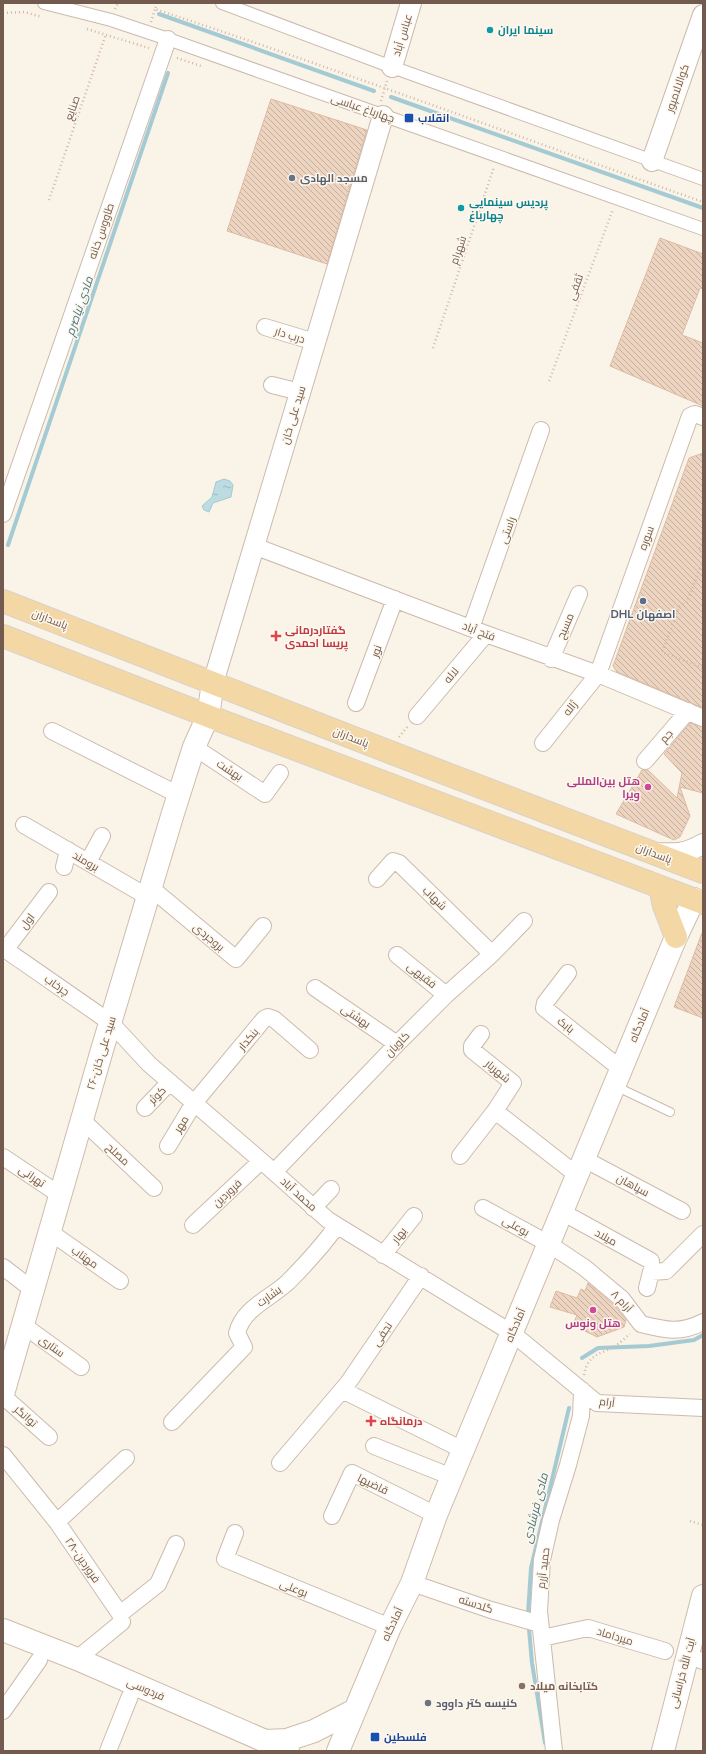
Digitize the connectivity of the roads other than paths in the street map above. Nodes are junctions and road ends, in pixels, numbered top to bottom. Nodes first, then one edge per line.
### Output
1 (44, 3) edge
2 (222, 3) edge
3 (411, 3) edge
4 (703, 15) edge
5 (166, 46) junction
6 (698, 46) edge
7 (392, 67) junction
8 (380, 114) junction
9 (652, 161) junction
10 (703, 179) edge
11 (703, 229) edge
12 (265, 327) dead end
13 (315, 342) junction
14 (272, 385) dead end
15 (300, 392) junction
16 (703, 417) edge
17 (542, 430) dead end
18 (10, 471) edge
19 (3, 514) edge
20 (254, 546) junction
21 (579, 594) dead end
22 (395, 599) junction
23 (3, 601) edge
24 (471, 628) junction
25 (486, 634) junction
26 (3, 636) edge
27 (551, 659) junction
28 (598, 674) junction
29 (213, 684) junction
30 (252, 699) junction
31 (356, 703) dead end
32 (688, 711) junction
33 (208, 716) junction
34 (417, 716) road end
35 (703, 718) edge
36 (247, 730) junction
37 (52, 731) dead end
38 (543, 743) dead end
39 (194, 747) junction
40 (645, 762) dead end
41 (280, 773) dead end
42 (179, 796) junction
43 (24, 825) dead end
44 (102, 836) dead end
45 (703, 844) edge
46 (68, 850) junction
47 (652, 852) junction
48 (88, 862) junction
49 (64, 867) dead end
50 (702, 872) edge
51 (377, 879) dead end
52 (653, 884) junction
53 (49, 892) dead end
54 (149, 892) junction
55 (699, 901) edge
56 (524, 921) dead end
57 (263, 926) dead end
58 (676, 937) junction
59 (4, 949) edge
60 (492, 954) junction
61 (398, 955) dead end
62 (568, 973) dead end
63 (315, 988) dead end
64 (446, 995) junction
65 (110, 1023) junction
66 (482, 1034) dead end
67 (397, 1044) junction
68 (310, 1050) dead end
69 (618, 1077) junction
70 (170, 1082) junction
71 (194, 1103) junction
72 (145, 1108) dead end
73 (495, 1111) junction
74 (670, 1112) dead end
75 (82, 1120) junction
76 (168, 1146) dead end
77 (460, 1156) dead end
78 (3, 1157) edge
79 (261, 1161) junction
80 (580, 1167) junction
81 (274, 1172) junction
82 (154, 1188) dead end
83 (331, 1188) dead end
84 (60, 1195) junction
85 (313, 1208) junction
86 (483, 1208) dead end
87 (682, 1211) dead end
88 (562, 1212) junction
89 (414, 1216) dead end
90 (193, 1225) dead end
91 (337, 1226) junction
92 (50, 1232) junction
93 (703, 1234) edge
94 (549, 1244) junction
95 (383, 1255) junction
96 (651, 1261) dead end
97 (3, 1267) edge
98 (421, 1276) junction
99 (120, 1281) dead end
100 (647, 1288) dead end
101 (33, 1290) junction
102 (703, 1322) edge
103 (23, 1325) junction
104 (512, 1333) junction
105 (7, 1365) edge
106 (81, 1367) dead end
107 (342, 1390) junction
108 (582, 1390) junction
109 (3, 1395) edge
110 (703, 1408) edge
111 (172, 1422) dead end
112 (49, 1437) dead end
113 (374, 1446) dead end
114 (463, 1450) junction
115 (3, 1455) edge
116 (126, 1458) dead end
117 (280, 1463) dead end
118 (452, 1477) junction
119 (436, 1515) junction
120 (332, 1516) dead end
121 (57, 1522) junction
122 (235, 1534) dead end
123 (176, 1544) dead end
124 (412, 1583) junction
125 (703, 1596) edge
126 (120, 1614) junction
127 (390, 1627) junction
128 (3, 1630) edge
129 (541, 1631) junction
130 (3, 1646) edge
131 (665, 1651) dead end
132 (702, 1657) edge
133 (77, 1659) junction
134 (39, 1660) junction
135 (130, 1696) junction
136 (355, 1710) junction
137 (3, 1711) edge
138 (261, 1746) edge
139 (108, 1751) edge
140 (288, 1751) edge
141 (338, 1751) edge
142 (554, 1751) edge
143 (662, 1751) edge
144 (676, 1751) edge

1 - 5 street, چهارباغ عباسی
2 - 7 street
3 - 7 street, عباس آباد
4 - 6 street, کوالالامپور
5 - 8 street, چهارباغ عباسی
5 - 18 street, طاووس خانه
6 - 9 street, کوالالامپور
7 - 9 street
8 - 11 street, چهارباغ عباسی
8 - 13 street, سید علی خان
9 - 10 street
12 - 13 street, درب دار
13 - 15 street, سید علی خان
14 - 15 street
15 - 20 street, سید علی خان
16 - 28 street, سوره
17 - 24 street, راستی
18 - 19 street, طاووس خانه
20 - 22 street, فتح آباد
20 - 29 street, سید علی خان
21 - 27 street, مسیح
22 - 24 street, فتح آباد
22 - 31 street, نور
23 - 29 main road, پاسداران
24 - 25 street, فتح آباد
25 - 27 street, فتح آباد
25 - 34 street, لاله
26 - 33 main road
27 - 28 street, فتح آباد
28 - 32 street, فتح آباد
28 - 38 street, ژاله
29 - 30 main road, پاسداران
29 - 33 main road, سید علی خان
30 - 36 main road
30 - 47 main road, پاسداران
32 - 35 street, فتح آباد
32 - 40 street, جم
33 - 36 main road
33 - 39 main road, ۲۶-سید علی خان
36 - 52 main road
37 - 42 street
39 - 41 street, بهشت
39 - 42 main road, ۲۶-سید علی خان
42 - 54 main road, ۲۶-سید علی خان
43 - 46 street, برومند
44 - 48 street
45 - 47 street
46 - 48 street, برومند
46 - 49 street
47 - 50 main road, پاسداران
47 - 52 main road
48 - 54 street, برومند
50 - 55 main road
51 - 60 street, شهاب
52 - 55 main road
52 - 58 main road
53 - 59 street, اول
54 - 57 street, بروجردی
54 - 65 main road, ۲۶-سید علی خان
55 - 58 main road, آمادگاه
56 - 60 street, کاویان
58 - 69 main road, آمادگاه
59 - 65 street, چرخاب
60 - 64 street, کاویان
61 - 64 street, فقیهی
62 - 69 street, بابک
63 - 67 street, بهشتی
64 - 67 street, کاویان
65 - 70 street, محمد آباد
65 - 75 main road, ۲۶-سید علی خان
66 - 73 street, شهریار
67 - 81 street, کاویان
68 - 71 street, بنکدار
69 - 74 lane
69 - 80 main road, آمادگاه
70 - 71 street, محمد آباد
70 - 72 street, کوثر
71 - 76 street, مهر
71 - 79 street, محمد آباد
73 - 77 street, شهریار
73 - 80 street
75 - 82 street, مصلح
75 - 84 main road, ۲۶-سید علی خان
78 - 84 street, تهرانی
79 - 81 street, محمد آباد
79 - 90 street, فروردین
80 - 87 street, سپاهان
80 - 88 main road, آمادگاه
81 - 85 street, محمد آباد
83 - 85 street
84 - 92 main road, ۲۶-سید علی خان
85 - 91 street, محمد آباد
86 - 94 street, بوعلی
88 - 94 main road, آمادگاه
88 - 96 street, میلاد
89 - 95 street, بهار
91 - 95 street, محمد آباد
91 - 111 street, بشارت
92 - 99 street, مهتاب
92 - 101 main road, ۲۶-سید علی خان
93 - 100 street
94 - 102 street, ۸ آرام
94 - 104 main road, آمادگاه
95 - 98 street, محمد آباد
97 - 101 street
98 - 104 street, محمد آباد
98 - 107 street, نجفی
101 - 103 main road, ۲۶-سید علی خان
103 - 105 main road, ۲۶-سید علی خان
103 - 106 street, ستاری
104 - 108 street, آرام
104 - 114 main road, آمادگاه
105 - 109 main road, ۲۶-سید علی خان
107 - 114 street
107 - 117 street, نجفی
108 - 110 street, آرام
108 - 129 street, حمید آزرم
109 - 112 street, توانگر
113 - 118 street
114 - 118 main road, آمادگاه
115 - 121 street, ۲۸-فروردین
116 - 121 street
118 - 119 main road, آمادگاه
119 - 120 street, قاضیها
119 - 124 main road, آمادگاه
121 - 126 street, ۲۸-فروردین
122 - 127 street, بوعلی
123 - 126 street
124 - 127 main road, آمادگاه
124 - 129 street, گلدسته
125 - 143 main road, آیت الله خراسانی
126 - 133 street
127 - 136 main road, آمادگاه
128 - 133 main road, فردوسی
129 - 131 street, میرداماد
129 - 142 street, حمید آزرم
130 - 134 main road, فردوسی
132 - 144 main road, آیت الله خراسانی
133 - 138 main road, فردوسی
134 - 135 main road, فردوسی
134 - 137 street
135 - 138 main road, فردوسی
135 - 139 street
136 - 138 main road
136 - 141 main road, آمادگاه
138 - 140 main road, فردوسی

